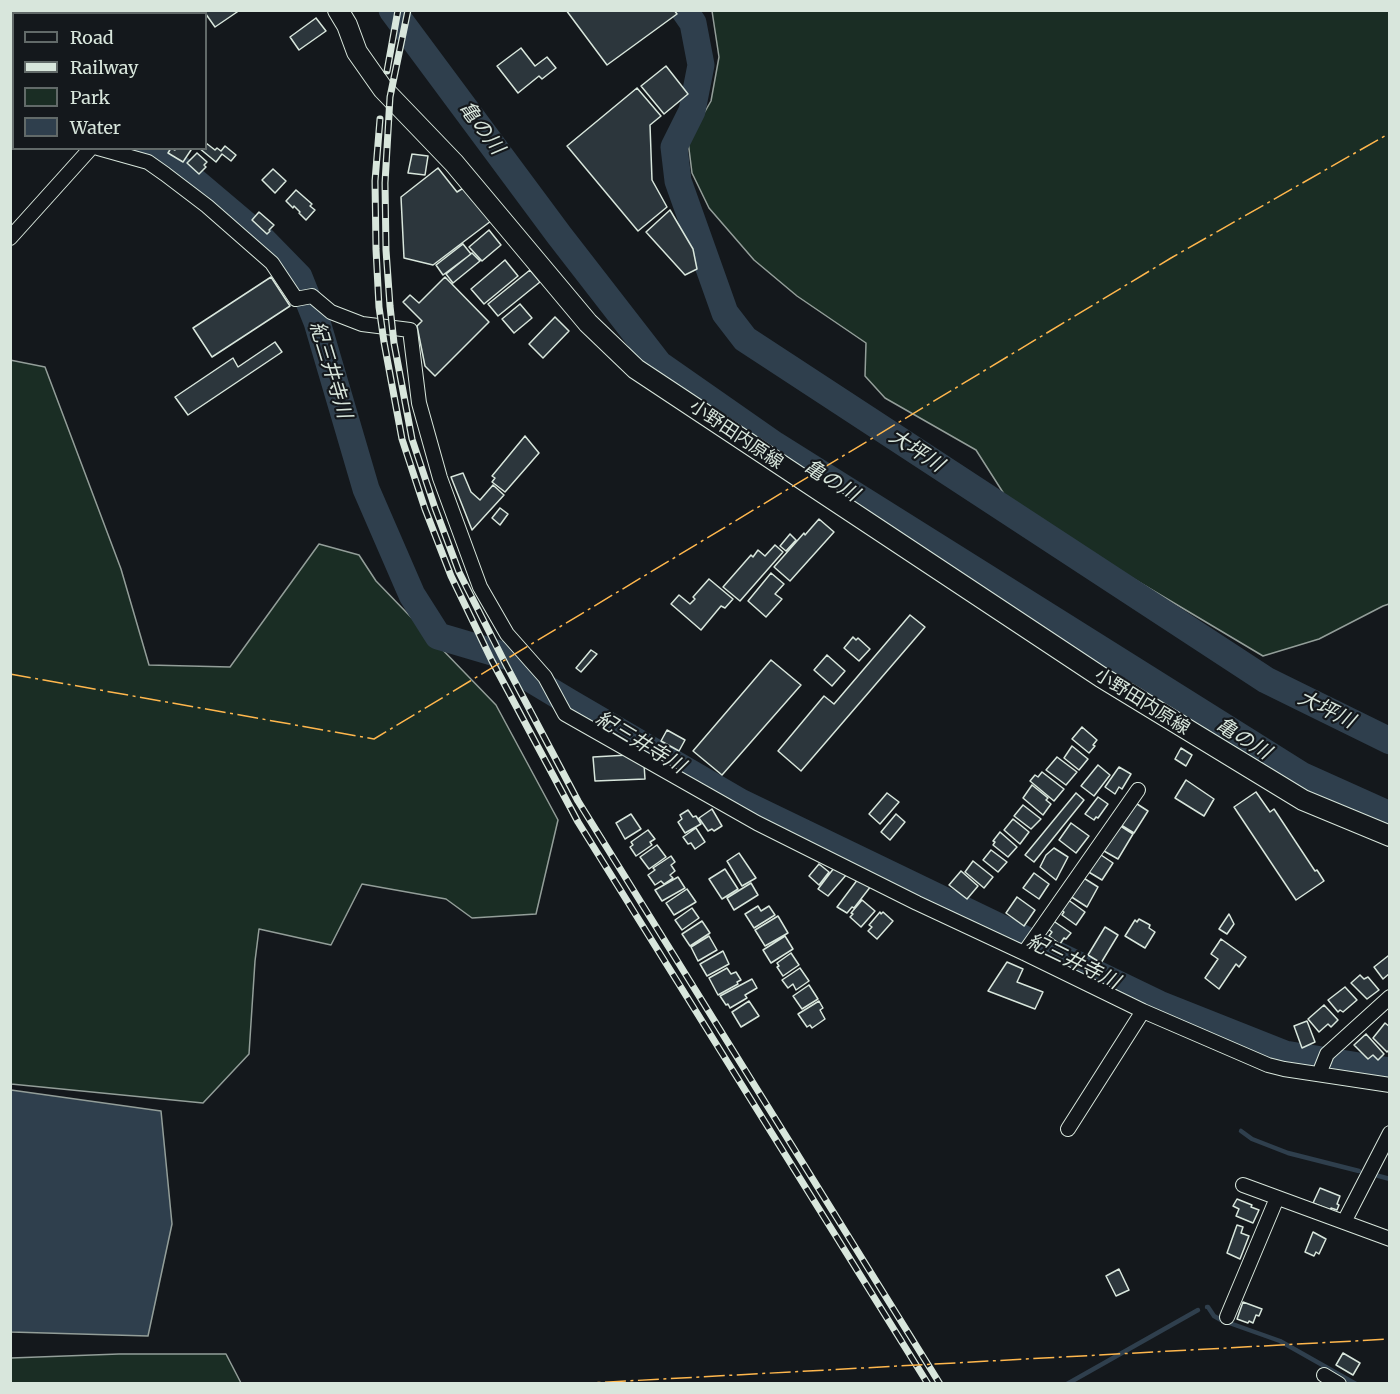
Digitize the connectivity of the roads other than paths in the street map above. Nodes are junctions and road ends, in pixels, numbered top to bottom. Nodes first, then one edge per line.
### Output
1 (338, 10) edge
2 (89, 150) edge
3 (113, 150) edge
4 (150, 155) edge
5 (10, 238) edge
6 (1138, 790) dead end
7 (1389, 837) edge
8 (1029, 945) junction
9 (1389, 997) edge
10 (1143, 1011) junction
11 (1323, 1065) junction
12 (1389, 1085) edge
13 (1068, 1129) dead end
14 (1389, 1133) edge
15 (1243, 1185) dead end
16 (1277, 1198) junction
17 (1344, 1222) junction
18 (1389, 1239) edge
19 (1227, 1317) dead end
20 (1324, 1375) dead end
21 (1339, 1383) edge

1 - 7 main road, 小野田内原線
2 - 5 street
3 - 4 street
4 - 8 street
6 - 8 street
8 - 10 street
9 - 11 street
10 - 11 street
10 - 13 street
11 - 12 street
14 - 17 street
15 - 16 street
16 - 17 street
16 - 19 street
17 - 18 street
20 - 21 street

